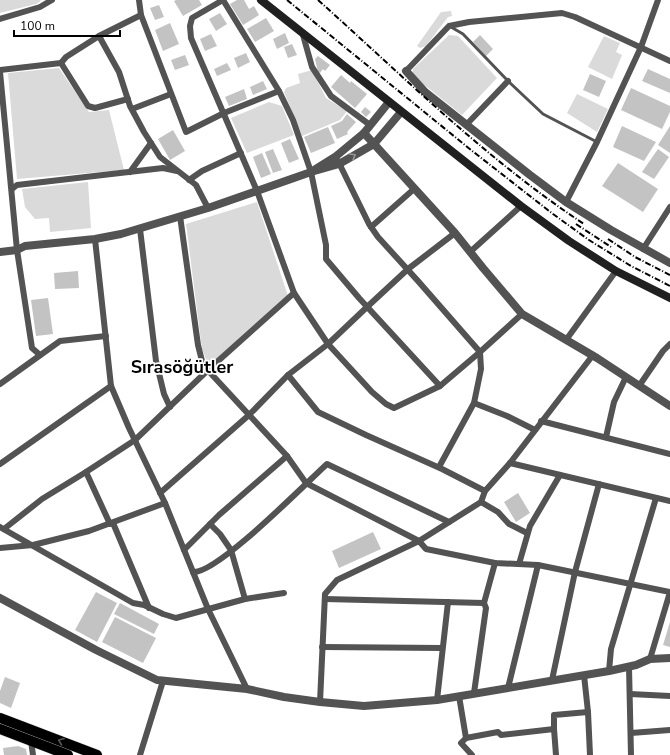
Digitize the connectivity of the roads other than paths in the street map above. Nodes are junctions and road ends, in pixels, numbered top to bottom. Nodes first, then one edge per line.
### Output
1 (52, 0) edge
2 (139, 0) edge
3 (223, 0) edge
4 (261, 0) edge
5 (658, 0) edge
6 (141, 15) junction
7 (0, 20) edge
8 (449, 26) junction
9 (303, 35) junction
10 (100, 36) junction
11 (641, 47) junction
12 (670, 61) edge
13 (61, 63) junction
14 (0, 71) edge
15 (406, 72) joint
16 (508, 81) junction
17 (279, 91) junction
18 (171, 94) junction
19 (128, 99) junction
20 (389, 102) junction
21 (132, 109) junction
22 (401, 112) junction
23 (224, 113) junction
24 (467, 124) junction
25 (370, 125) junction
26 (364, 133) junction
27 (3, 134) edge
28 (597, 142) junction
29 (151, 143) junction
30 (374, 144) junction
31 (241, 153) junction
32 (337, 160) junction
33 (130, 172) junction
34 (180, 172) junction
35 (311, 172) junction
36 (189, 180) junction
37 (12, 189) junction
38 (414, 189) junction
39 (257, 191) junction
40 (566, 202) junction
41 (521, 206) junction
42 (670, 207) edge
43 (208, 208) junction
44 (180, 216) junction
45 (372, 228) junction
46 (140, 229) junction
47 (455, 233) junction
48 (95, 239) junction
49 (642, 248) junction
50 (17, 250) junction
51 (0, 252) edge
52 (470, 252) junction
53 (670, 262) edge
54 (408, 269) junction
55 (616, 271) junction
56 (294, 293) junction
57 (670, 298) edge
58 (367, 307) junction
59 (522, 314) junction
60 (106, 336) junction
61 (566, 340) junction
62 (328, 344) junction
63 (670, 344) edge
64 (480, 352) junction
65 (40, 355) junction
66 (593, 356) junction
67 (208, 370) junction
68 (288, 375) junction
69 (626, 377) junction
70 (0, 384) edge
71 (111, 386) junction
72 (440, 386) junction
73 (639, 386) junction
74 (474, 403) junction
75 (670, 406) edge
76 (170, 407) junction
77 (249, 415) junction
78 (541, 421) junction
79 (535, 430) junction
80 (606, 437) junction
81 (135, 440) junction
82 (670, 454) edge
83 (287, 456) junction
84 (510, 463) junction
85 (0, 464) edge
86 (439, 467) junction
87 (86, 472) junction
88 (560, 475) junction
89 (306, 483) junction
90 (599, 484) junction
91 (485, 491) junction
92 (160, 493) junction
93 (656, 498) junction
94 (670, 501) edge
95 (481, 502) junction
96 (165, 503) junction
97 (449, 522) junction
98 (112, 523) junction
99 (210, 524) junction
100 (2, 528) edge
101 (527, 533) junction
102 (419, 541) junction
103 (33, 545) junction
104 (0, 548) edge
105 (184, 550) junction
106 (231, 550) junction
107 (495, 563) junction
108 (519, 564) junction
109 (538, 565) junction
110 (193, 572) junction
111 (575, 572) junction
112 (631, 584) junction
113 (284, 593) dead end
114 (0, 598) edge
115 (245, 599) junction
116 (325, 599) junction
117 (448, 602) junction
118 (484, 603) junction
119 (149, 608) junction
120 (208, 609) junction
121 (322, 647) junction
122 (442, 648) junction
123 (670, 658) edge
124 (650, 659) junction
125 (629, 667) junction
126 (609, 671) junction
127 (584, 675) junction
128 (552, 680) junction
129 (163, 681) junction
130 (247, 688) junction
131 (508, 688) junction
132 (474, 693) junction
133 (630, 694) junction
134 (459, 696) junction
135 (670, 696) edge
136 (437, 700) junction
137 (320, 702) junction
138 (588, 712) junction
139 (0, 718) edge
140 (0, 729) edge
141 (554, 729) junction
142 (670, 730) edge
143 (631, 733) junction
144 (466, 738) junction
145 (31, 740) junction
146 (33, 755) edge
147 (68, 755) edge
148 (97, 755) edge
149 (140, 755) edge
150 (472, 755) edge
151 (556, 755) edge
152 (590, 755) edge
153 (631, 755) edge

1 - 7 street
2 - 6 street
3 - 17 street
3 - 23 street
4 - 9 main road
5 - 11 street
6 - 10 street
6 - 18 street
8 - 11 street
8 - 15 street
8 - 16 lane
9 - 20 main road
9 - 25 street
10 - 13 street
10 - 19 street
11 - 12 street
11 - 28 street
13 - 14 street
13 - 19 street
14 - 27 street
15 - 24 street
16 - 24 street
16 - 28 lane
17 - 23 street
17 - 35 street
18 - 21 street
18 - 23 street
19 - 21 street
20 - 22 main road
20 - 25 street
21 - 29 street
22 - 30 street
22 - 41 main road
23 - 31 street
24 - 40 street
25 - 26 street
26 - 30 street
26 - 32 street
27 - 37 street
28 - 40 street
29 - 33 street
29 - 34 street
32 -> 30 street
30 - 38 street
31 - 36 street
31 - 39 street
32 - 35 street
32 - 45 street
33 - 34 street
33 - 37 street
34 - 36 street
35 - 39 street
35 - 58 street
36 - 43 street
37 - 50 street
38 - 45 street
38 - 47 street
39 - 43 street
39 - 56 street
40 - 49 street
41 - 52 street
41 - 55 main road
42 - 49 street
43 - 44 street
44 - 46 street
44 - 67 street
45 - 54 street
46 - 48 street
46 - 76 street
47 - 52 street
47 - 54 street
48 - 50 street
48 - 60 street
49 - 53 street
50 - 51 street
50 - 65 street
52 - 59 street
54 - 58 street
54 - 64 street
55 - 57 main road
55 - 61 street
56 - 62 street
56 - 67 street
58 - 62 street
58 - 72 street
59 - 61 street
59 - 64 street
60 - 65 street
60 - 71 street
61 - 66 street
62 - 68 street
62 - 72 street
63 - 73 street
64 - 72 street
64 - 74 street
65 - 70 street
66 - 69 street
66 - 78 street
67 - 76 street
67 - 77 street
68 - 77 street
68 - 86 street
69 - 73 street
69 - 80 street
71 - 81 street
71 - 85 street
73 - 75 street
74 - 79 street
74 - 86 street
76 - 81 street
77 - 83 street
77 - 92 street
78 - 79 street
78 - 80 street
79 - 84 street
80 - 82 street
81 - 87 street
81 - 92 street
83 - 89 street
83 - 99 street
84 - 88 street
84 - 91 street
86 - 91 street
87 - 98 street
87 - 100 street
88 - 90 street
88 - 101 street
89 - 97 street
89 - 102 street
89 - 106 street
90 - 93 street
90 - 111 street
91 - 95 street
92 - 96 street
93 - 94 street
93 - 112 street
95 - 97 street
95 - 101 street
96 - 98 street
96 - 105 street
97 - 102 street
98 - 103 street
98 - 119 street
99 - 105 street
99 - 106 street
100 - 103 street
101 - 108 street
102 - 107 street
102 - 116 street
103 - 104 street
103 - 119 street
105 - 110 street
106 - 110 street
106 - 115 street
107 - 108 street
107 - 118 street
108 - 109 street
109 - 111 street
109 - 131 street
110 - 120 street
111 - 112 street
111 - 128 street
112 - 124 street
112 - 126 street
113 - 115 street
114 - 129 street
115 - 120 street
116 - 117 street
116 - 121 street
117 - 118 street
117 - 122 street
118 - 132 street
119 - 120 street
120 - 130 street
121 - 122 street
121 - 137 street
122 - 136 street
123 - 124 street
124 - 125 street
125 - 126 street
125 - 133 street
126 - 127 street
127 - 128 street
127 - 138 street
128 - 131 street
129 - 130 street
129 - 149 street
130 - 137 street
131 - 132 street
132 - 134 street
133 - 135 street
133 - 143 street
134 - 136 street
134 - 144 street
136 - 137 street
138 - 141 street
138 - 152 street
148 -> 139 main road
140 - 145 main road
141 - 144 street
141 - 151 street
142 - 143 street
143 - 153 street
144 - 150 street
145 - 146 street
145 - 147 main road

